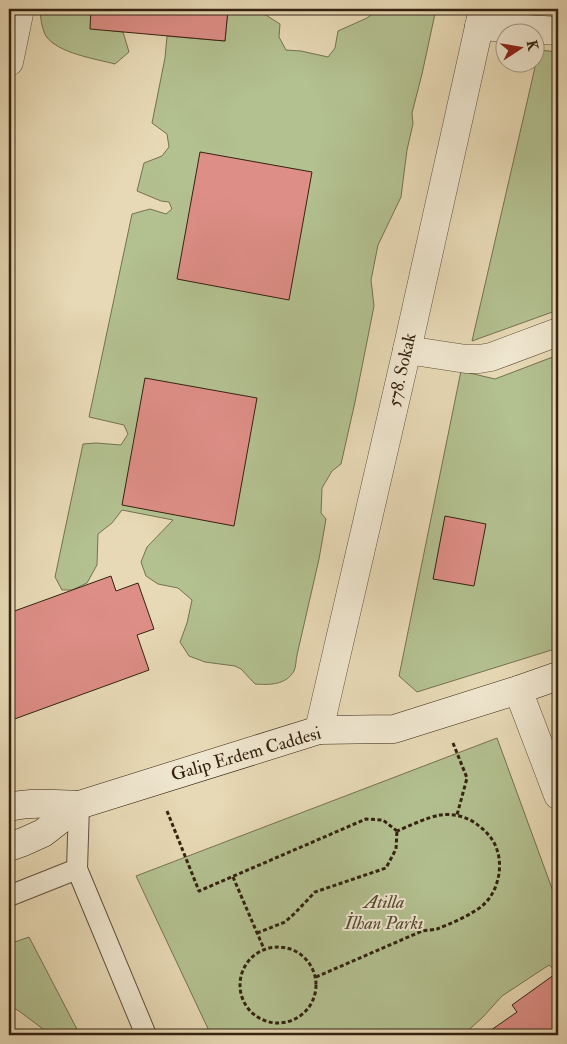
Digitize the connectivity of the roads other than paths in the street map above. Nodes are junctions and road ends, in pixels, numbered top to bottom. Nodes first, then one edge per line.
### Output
1 (20, 9) edge
2 (481, 17) edge
3 (558, 31) edge
4 (9, 56) edge
5 (558, 332) edge
6 (407, 350) junction
7 (558, 676) edge
8 (518, 690) junction
9 (319, 730) junction
10 (558, 795) edge
11 (79, 805) junction
12 (9, 807) edge
13 (9, 847) edge
14 (78, 870) junction
15 (9, 896) edge
16 (146, 1035) edge

1 - 4 street
2 - 3 street
2 - 6 street, 578. Sokak
5 - 6 street
6 - 9 street, 578. Sokak
7 - 8 street, Galip Erdem Caddesi
8 - 9 street, Galip Erdem Caddesi
8 - 10 street
9 - 11 street, Galip Erdem Caddesi
11 - 12 street
11 - 13 street
11 - 14 lane
14 - 15 lane
14 - 16 lane

